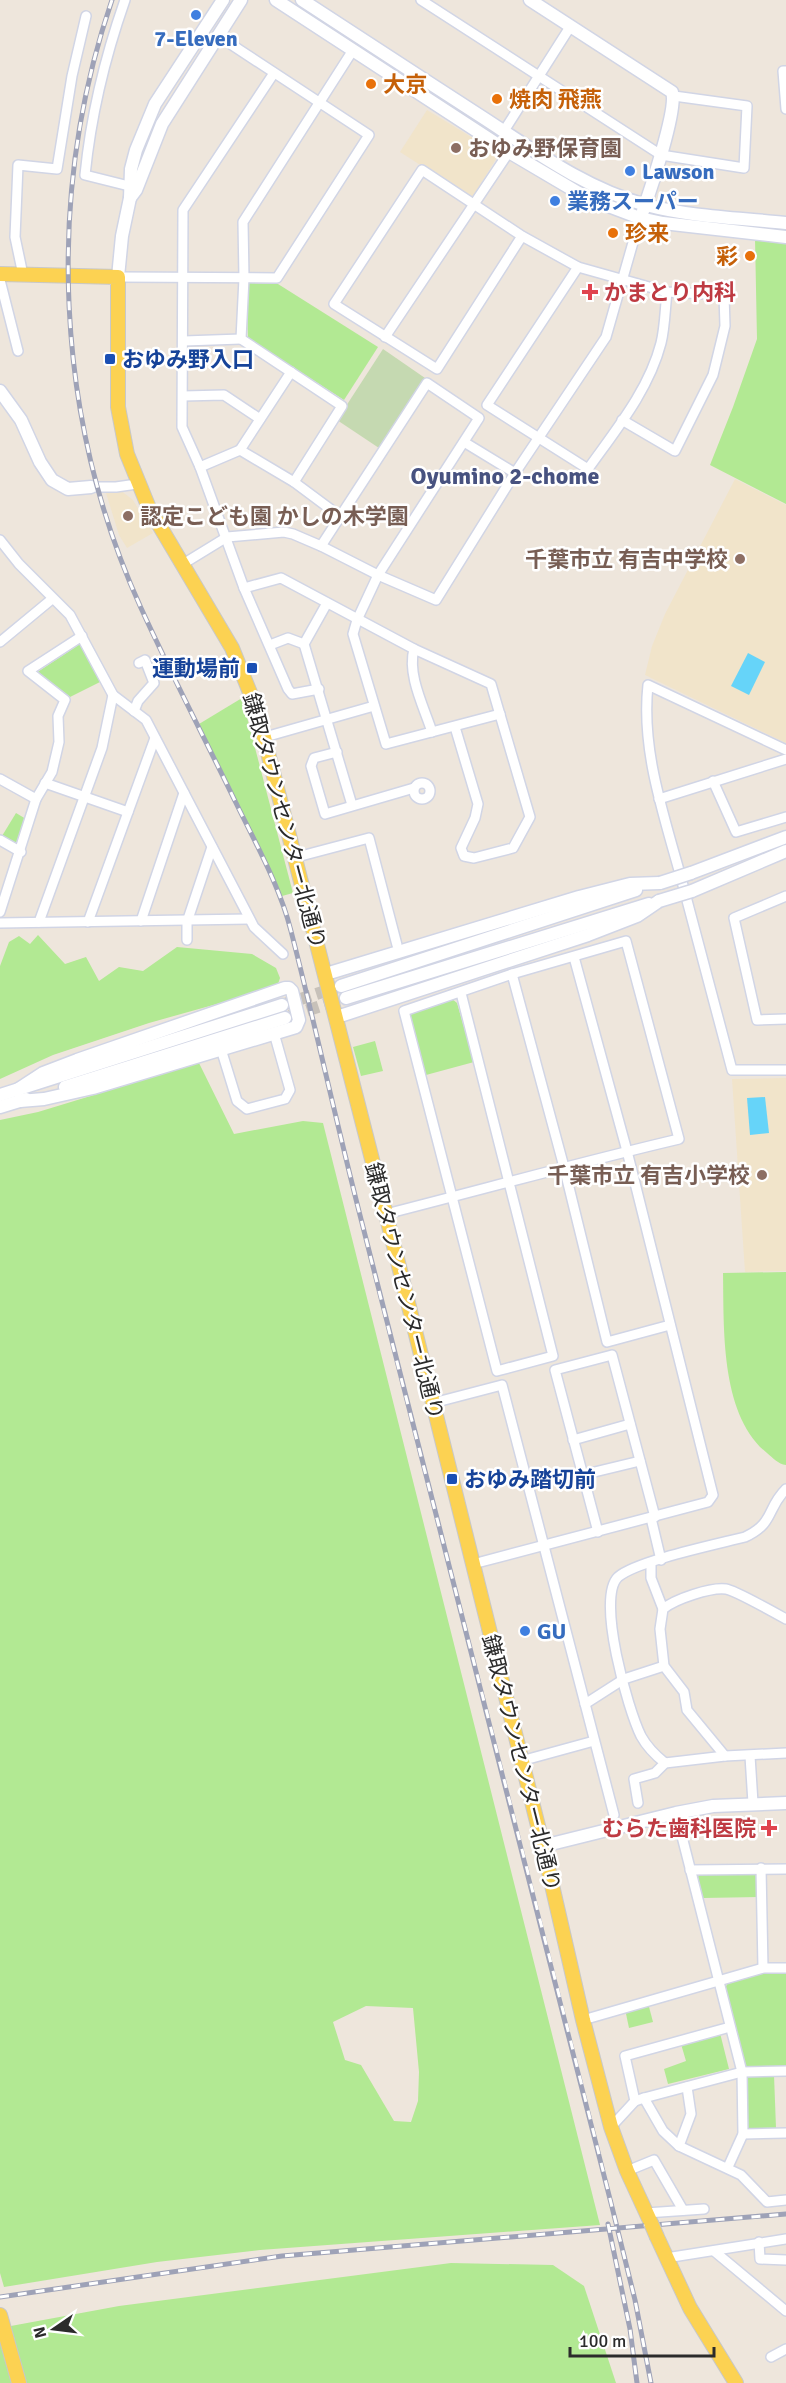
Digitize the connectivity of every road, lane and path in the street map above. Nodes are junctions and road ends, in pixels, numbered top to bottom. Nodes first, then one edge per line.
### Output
1 (125, 0) edge
2 (223, 0) edge
3 (241, 0) edge
4 (276, 0) edge
5 (302, 0) edge
6 (421, 0) edge
7 (530, 0) edge
8 (86, 16) dead end
9 (570, 27) junction
10 (229, 43) dead end
11 (353, 50) junction
12 (786, 71) edge
13 (274, 73) junction
14 (538, 76) junction
15 (674, 96) junction
16 (320, 103) junction
17 (786, 109) edge
18 (504, 131) junction
19 (509, 152) junction
20 (661, 155) junction
21 (129, 192) junction
22 (645, 205) junction
23 (473, 206) junction
24 (640, 218) junction
25 (786, 223) edge
26 (522, 236) junction
27 (786, 237) edge
28 (578, 267) junction
29 (0, 274) edge
30 (23, 275) junction
31 (118, 278) junction
32 (244, 278) junction
33 (184, 279) junction
34 (0, 280) edge
35 (622, 280) junction
36 (667, 292) junction
37 (386, 337) junction
38 (240, 339) junction
39 (184, 340) junction
40 (18, 351) dead end
41 (291, 372) junction
42 (0, 391) edge
43 (183, 396) junction
44 (260, 419) junction
45 (622, 420) junction
46 (540, 438) junction
47 (464, 442) junction
48 (240, 450) junction
49 (200, 467) junction
50 (515, 473) junction
51 (294, 482) junction
52 (137, 484) junction
53 (91, 487) joint
54 (341, 517) junction
55 (227, 537) junction
56 (0, 540) edge
57 (321, 546) junction
58 (183, 564) junction
59 (378, 575) junction
60 (244, 588) junction
61 (52, 599) junction
62 (327, 603) junction
63 (357, 620) junction
64 (82, 636) junction
65 (0, 642) edge
66 (304, 644) junction
67 (270, 645) junction
68 (414, 649) junction
69 (139, 663) dead end
70 (319, 689) junction
71 (113, 695) junction
72 (374, 705) junction
73 (134, 711) junction
74 (500, 714) junction
75 (327, 719) junction
76 (455, 727) junction
77 (432, 732) junction
78 (265, 736) junction
79 (155, 738) junction
80 (786, 750) edge
81 (337, 752) junction
82 (786, 759) edge
83 (0, 779) edge
84 (712, 781) junction
85 (45, 783) junction
86 (414, 788) dead end
87 (184, 793) junction
88 (84, 796) junction
89 (659, 799) junction
90 (36, 800) junction
91 (352, 805) junction
92 (128, 812) junction
93 (786, 817) edge
94 (786, 837) edge
95 (0, 840) edge
96 (212, 847) junction
97 (786, 851) edge
98 (21, 852) junction
99 (297, 857) junction
100 (660, 883) junction
101 (786, 896) edge
102 (2, 897) edge
103 (659, 901) junction
104 (0, 912) edge
105 (249, 919) junction
106 (141, 921) junction
107 (39, 922) junction
108 (88, 922) junction
109 (187, 922) junction
110 (0, 923) edge
111 (187, 940) dead end
112 (397, 945) dead end
113 (283, 954) dead end
114 (574, 957) junction
115 (326, 974) junction
116 (512, 974) junction
117 (461, 993) junction
118 (282, 1005) tunnel mouth
119 (337, 1017) junction
120 (285, 1018) tunnel mouth
121 (786, 1019) edge
122 (274, 1033) junction
123 (221, 1049) junction
124 (786, 1070) edge
125 (0, 1095) edge
126 (18, 1095) junction
127 (0, 1107) edge
128 (627, 1151) junction
129 (564, 1167) junction
130 (508, 1183) junction
131 (452, 1197) junction
132 (386, 1214) junction
133 (670, 1325) junction
134 (433, 1403) junction
135 (630, 1424) junction
136 (573, 1440) junction
137 (640, 1461) junction
138 (582, 1475) junction
139 (786, 1489) edge
140 (653, 1517) junction
141 (598, 1532) junction
142 (543, 1546) junction
143 (661, 1560) junction
144 (651, 1563) junction
145 (473, 1564) junction
146 (663, 1609) junction
147 (786, 1619) edge
148 (664, 1666) junction
149 (624, 1679) junction
150 (585, 1704) junction
151 (594, 1741) junction
152 (786, 1753) edge
153 (726, 1756) junction
154 (750, 1756) junction
155 (521, 1761) junction
156 (665, 1763) junction
157 (638, 1803) dead end
158 (753, 1803) junction
159 (786, 1803) edge
160 (675, 1813) junction
161 (614, 1815) dead end
162 (543, 1846) junction
163 (761, 1868) junction
164 (786, 1869) edge
165 (690, 1870) junction
166 (763, 1968) junction
167 (786, 1968) edge
168 (720, 1982) junction
169 (583, 2020) junction
170 (730, 2028) junction
171 (786, 2071) edge
172 (742, 2072) junction
173 (687, 2087) junction
174 (639, 2100) junction
175 (611, 2127) junction
176 (786, 2133) edge
177 (743, 2134) junction
178 (679, 2146) junction
179 (728, 2168) junction
180 (627, 2171) junction
181 (786, 2200) edge
182 (704, 2209) dead end
183 (683, 2210) junction
184 (648, 2218) junction
185 (786, 2239) edge
186 (759, 2242) junction
187 (714, 2251) junction
188 (666, 2258) junction
189 (786, 2260) edge
190 (786, 2311) edge
191 (0, 2315) edge
192 (786, 2349) edge
193 (771, 2357) dead end
194 (19, 2383) edge
195 (736, 2383) edge

1 - 21 street
2 - 21 street, 鎌取タウンセンター北通り
3 - 21 street, 鎌取タウンセンター北通り
4 - 11 street
5 - 18 street
6 - 14 street
7 - 9 street
8 - 30 street
9 - 14 street
9 - 15 street
10 - 13 street
11 - 16 street
11 - 19 street
12 - 17 street
13 - 16 street
13 - 33 street
14 - 18 street
14 - 20 street
15 - 20 street
15 - 20 street
16 - 32 street
16 - 32 street
18 - 22 street
19 - 23 street
19 - 24 street
20 - 22 street
21 - 31 street, 鎌取タウンセンター北通り
22 - 24 street
22 - 25 street
23 - 26 street
23 - 37 street
23 - 37 street
24 - 27 street
24 - 35 street
26 - 28 street
26 - 37 street
28 - 35 street
28 - 46 street
29 - 30 main road
30 - 31 main road
31 - 33 street
31 - 52 main road, 鎌取タウンセンター北通り
32 - 33 street
32 - 38 street
33 - 39 street
34 - 40 street
35 - 36 street
35 - 46 street
36 - 45 street
36 - 45 street
38 - 39 street
38 - 41 street
39 - 43 street
41 - 44 street
41 - 51 street
42 - 53 street
43 - 44 street
43 - 49 street
44 - 48 street
45 - 46 street
46 - 50 street
47 - 50 street
47 - 54 street
47 - 59 street
48 - 49 street
48 - 51 street
49 - 55 street
50 - 59 street
51 - 54 street
52 - 53 street
52 - 58 main road, 鎌取タウンセンター北通り
54 - 57 street
55 - 57 street
55 - 58 street
55 - 60 street
56 - 61 street
57 - 59 street
58 - 78 main road, 鎌取タウンセンター北通り
59 - 63 street
60 - 62 street
60 - 67 street
61 - 64 street
61 - 65 street
62 - 63 street
62 - 66 street
63 - 68 street
63 - 72 street
64 - 71 street
64 - 85 street
66 - 67 street
66 - 70 street
67 - 70 street
68 - 74 street
68 - 77 street
69 - 73 street
70 - 75 street
71 - 73 street
71 - 88 street
72 - 75 street
72 - 77 street
73 - 79 street
74 - 76 street
74 - 76 street
75 - 78 street
75 - 81 street
76 - 77 street
78 - 99 main road, 鎌取タウンセンター北通り
79 - 87 street
79 - 92 street
80 - 89 street
81 - 91 street
81 - 91 street
82 - 84 street
83 - 90 street
84 - 89 street
84 - 93 street
85 - 88 street
85 - 90 street
86 - 91 street
87 - 96 street
87 - 106 street
88 - 92 street
88 - 107 street
89 - 124 street
90 - 98 street
92 - 108 street
94 - 100 street, bridge
95 - 98 street
96 - 105 street
96 - 109 street
97 - 103 street, bridge
98 - 102 street
99 - 112 street
99 - 115 main road, 鎌取タウンセンター北通り
100 - 103 street
100 - 115 street
101 - 121 street
102 - 104 street
103 - 119 street
105 - 109 street
105 - 113 street
106 - 108 street
106 - 109 street
107 - 108 street
107 - 110 street
109 - 111 street
114 - 116 street
114 - 128 street
114 - 128 street
115 - 119 main road, 鎌取タウンセンター北通り
116 - 117 street
116 - 129 street
117 - 130 street
117 - 131 street
118 - 126 street
119 - 132 main road, 鎌取タウンセンター北通り
120 - 126 street
122 - 123 street
122 - 123 street
122 - 126 street
123 - 126 street
125 - 126 street
126 - 127 street
128 - 129 street
128 - 133 street
129 - 130 street
129 - 133 street
130 - 131 street
130 - 131 street
131 - 132 street
132 - 134 main road, 鎌取タウンセンター北通り
133 - 140 street
134 - 142 street
134 - 145 main road, 鎌取タウンセンター北通り
135 - 136 street
135 - 136 street
135 - 137 street
136 - 138 street
137 - 138 street
137 - 140 street
138 - 141 street
139 - 143 street
140 - 141 street
140 - 143 street
141 - 142 street
142 - 145 street
142 - 150 street
143 - 144 street
144 - 146 street
144 - 149 street
145 - 155 main road, 鎌取タウンセンター北通り
146 - 147 street
146 - 148 street
148 - 149 street
148 - 153 street
149 - 150 street
149 - 156 street
150 - 151 street
151 - 155 street
151 - 161 street
152 - 154 street
153 - 154 street
153 - 156 street
154 - 158 street
155 - 162 main road, 鎌取タウンセンター北通り
156 - 157 street
158 - 159 street
158 - 160 street
160 - 162 street
160 - 165 street
162 - 169 main road, 鎌取タウンセンター北通り
163 - 164 street
163 - 165 street
163 - 166 street
165 - 168 street
166 - 167 street
166 - 168 street
168 - 169 street
168 - 170 street
169 - 175 main road, 鎌取タウンセンター北通り
170 - 172 street
170 - 174 street
171 - 172 street
172 - 173 street
172 - 177 street
173 - 174 street
173 - 178 street
174 - 175 street
174 - 178 street
175 - 180 main road, 鎌取タウンセンター北通り
176 - 177 street
177 - 179 street
178 - 179 street
179 - 181 street
180 - 183 street
180 - 184 main road, 鎌取タウンセンター北通り
182 - 183 street
183 - 184 street
184 - 188 main road, 鎌取タウンセンター北通り, bridge
185 - 186 street
186 - 187 street
186 - 189 street
187 - 188 street
187 - 190 street
188 - 195 main road, 鎌取タウンセンター北通り
191 - 194 main road
192 - 193 street

